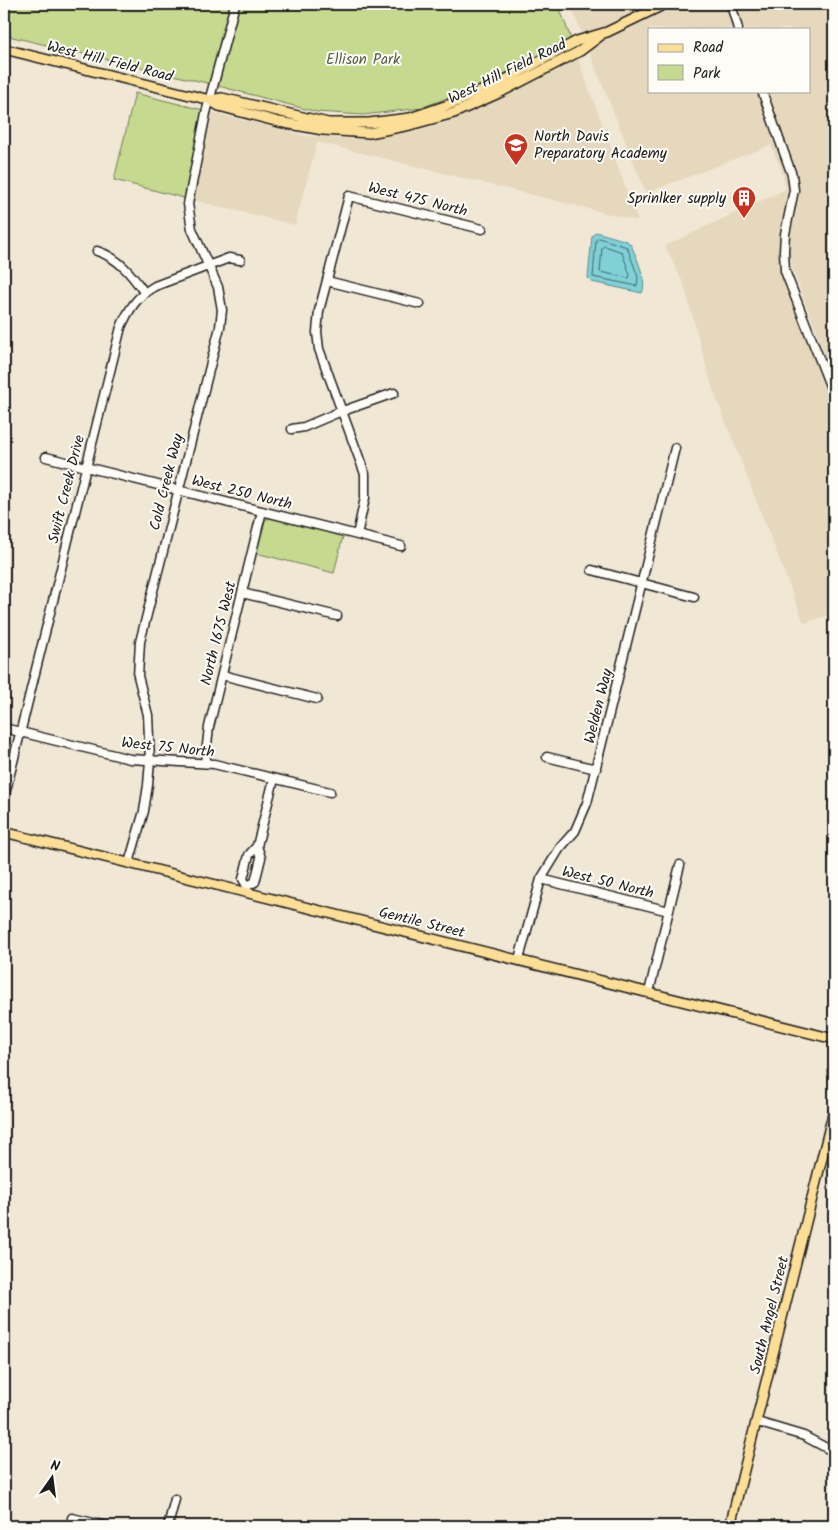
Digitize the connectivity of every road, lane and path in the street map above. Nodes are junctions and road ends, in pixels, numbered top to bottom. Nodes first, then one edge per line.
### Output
1 (235, 4) edge
2 (665, 4) edge
3 (731, 4) edge
4 (738, 28) edge
5 (4, 49) edge
6 (762, 92) edge
7 (210, 100) junction
8 (482, 229) dead end
9 (97, 251) dead end
10 (240, 260) dead end
11 (209, 266) junction
12 (326, 281) junction
13 (144, 292) junction
14 (420, 304) dead end
15 (834, 392) edge
16 (394, 393) dead end
17 (342, 411) junction
18 (292, 429) dead end
19 (675, 448) dead end
20 (46, 457) dead end
21 (86, 467) junction
22 (178, 490) junction
23 (262, 511) junction
24 (357, 535) junction
25 (401, 546) dead end
26 (592, 570) dead end
27 (642, 583) junction
28 (242, 593) junction
29 (694, 597) dead end
30 (337, 616) dead end
31 (222, 675) junction
32 (317, 699) dead end
33 (4, 728) edge
34 (20, 732) junction
35 (547, 757) dead end
36 (150, 761) junction
37 (205, 763) junction
38 (596, 769) junction
39 (274, 779) junction
40 (330, 792) dead end
41 (4, 798) edge
42 (4, 832) edge
43 (257, 846) junction
44 (129, 863) junction
45 (680, 865) dead end
46 (541, 879) junction
47 (247, 889) junction
48 (669, 911) junction
49 (519, 960) junction
50 (649, 992) junction
51 (834, 1039) edge
52 (834, 1110) edge
53 (829, 1146) edge
54 (757, 1422) junction
55 (834, 1452) edge
56 (175, 1498) dead end
57 (72, 1518) dead end
58 (106, 1526) edge
59 (168, 1526) edge
60 (730, 1526) edge

1 - 7 street, Cold Creek Way
2 - 7 main road, West Hill Field Road
3 - 4 street
5 - 7 main road, West Hill Field Road
6 - 15 street
7 - 11 street, Cold Creek Way
8 - 12 street, West 475 North
9 - 13 street
10 - 11 street, Swift Creek Drive
11 - 13 street, Swift Creek Drive
11 - 22 street, Cold Creek Way
12 - 14 street
12 - 17 street
13 - 21 street, Swift Creek Drive
16 - 17 street
17 - 18 street
17 - 24 street
19 - 27 street, Welden Way
20 - 21 street, West 250 North
21 - 22 street, West 250 North
21 - 34 street, Swift Creek Drive
22 - 23 street, West 250 North
22 - 36 street, Cold Creek Way
23 - 24 street, West 250 North
23 - 28 street, North 1675 West
24 - 25 street, West 250 North
26 - 27 street
27 - 29 street
27 - 38 street, Welden Way
28 - 30 street
28 - 31 street, North 1675 West
31 - 32 street
31 - 37 street, North 1675 West
33 - 34 street, West 75 North
34 - 36 street, West 75 North
34 - 41 street, Swift Creek Drive
35 - 38 street
36 - 37 street, West 75 North
36 - 44 street, Cold Creek Way
37 - 39 street, West 75 North
38 - 46 street, Welden Way
39 - 40 street, West 75 North
39 - 43 street
42 - 44 main road, Gentile Street
43 - 47 street
43 - 47 street
44 - 47 main road, Gentile Street
45 - 48 street
46 - 48 street, West 50 North
46 - 49 street, Welden Way
47 - 49 main road, Gentile Street
48 - 50 street
49 - 50 main road, Gentile Street
50 - 51 main road, Gentile Street
52 - 53 main road, South Angel Street
53 - 54 main road, South Angel Street
54 - 55 street
54 - 60 main road, South Angel Street
56 - 59 street
57 - 58 street

